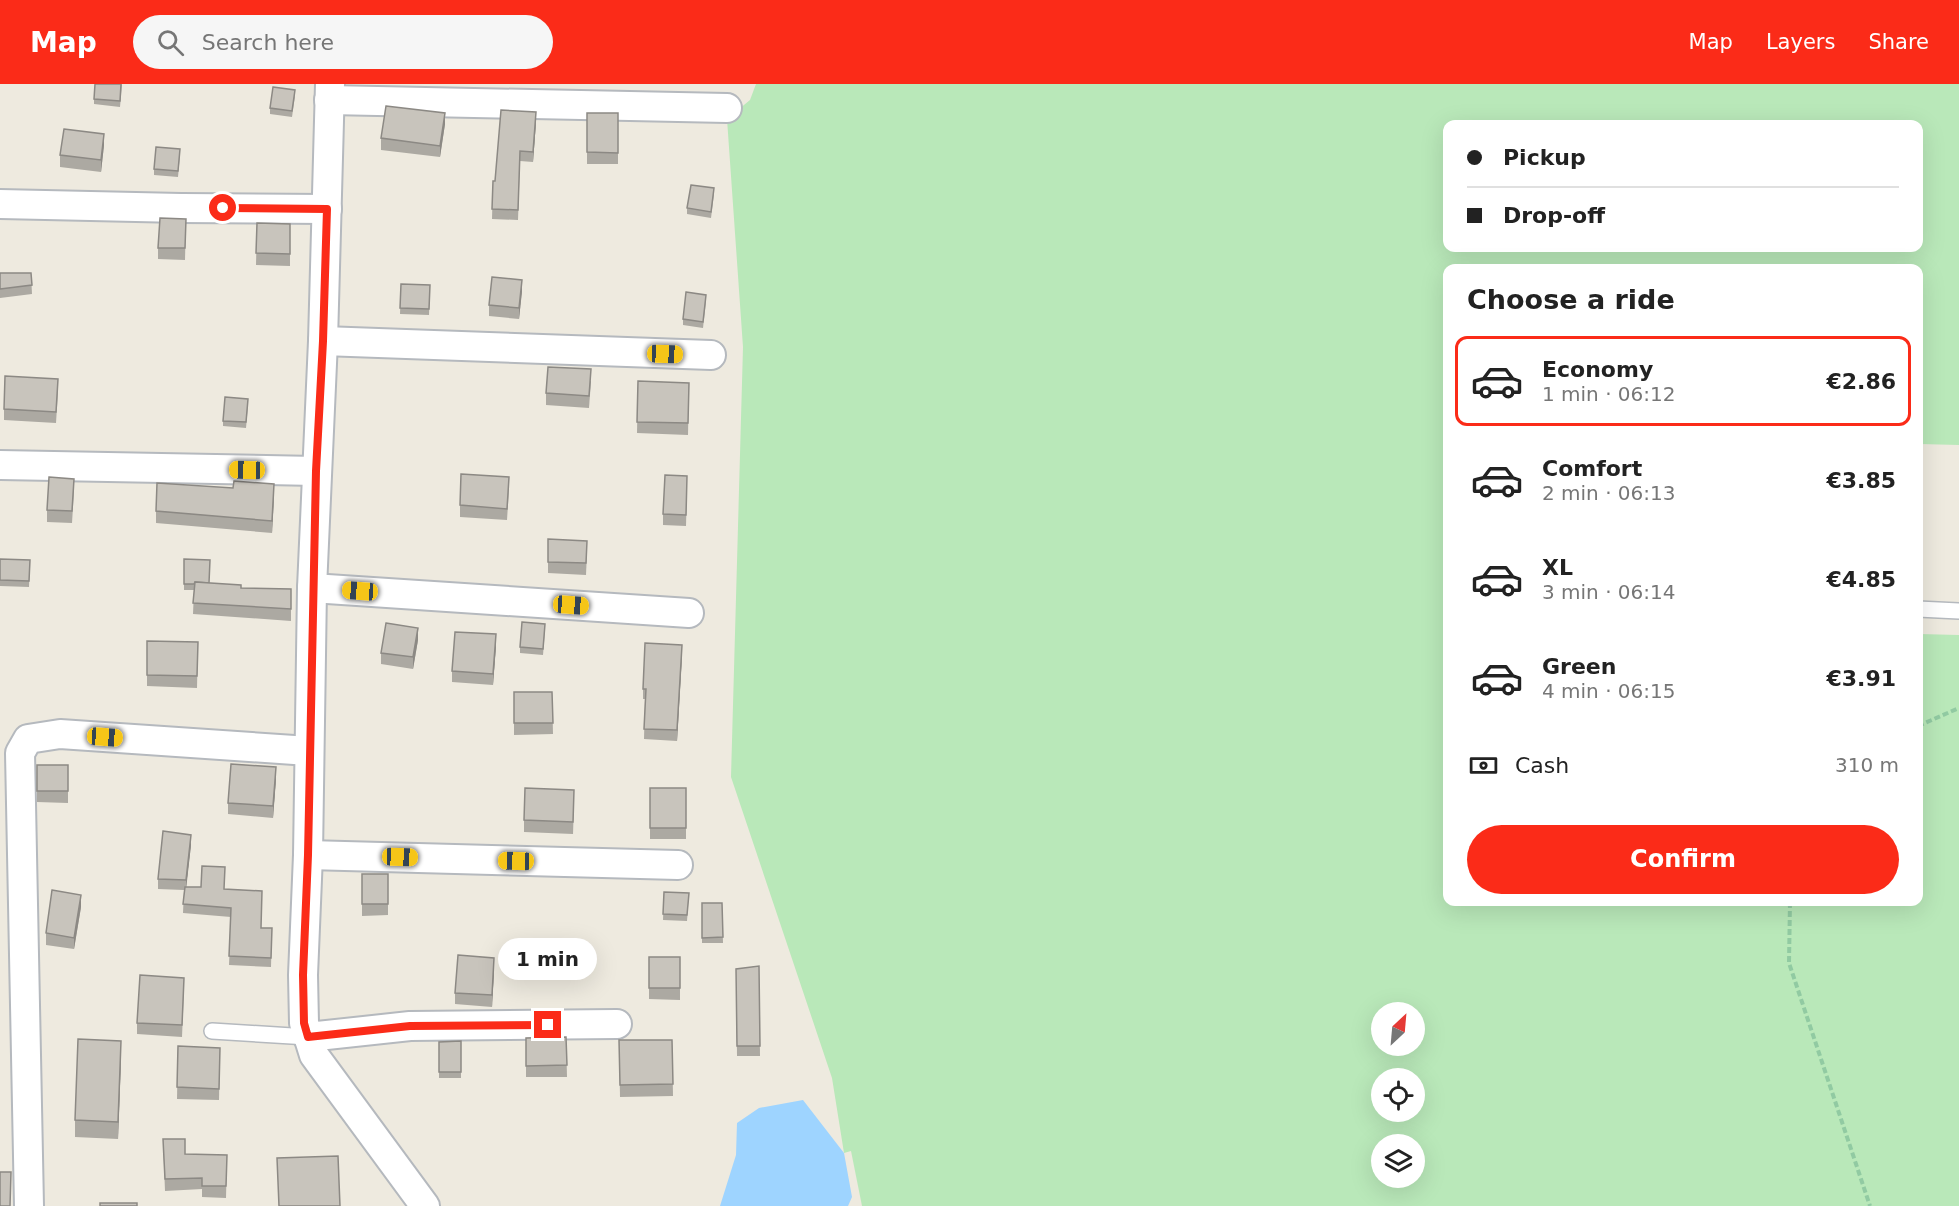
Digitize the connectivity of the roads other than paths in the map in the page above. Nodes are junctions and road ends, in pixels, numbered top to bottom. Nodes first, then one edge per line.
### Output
1 (330, 92) edge
2 (727, 108) dead end
3 (0, 204) edge
4 (327, 209) junction
5 (323, 341) junction
6 (711, 355) dead end
7 (0, 465) edge
8 (316, 471) junction
9 (312, 588) junction
10 (1923, 609) edge
11 (1959, 611) edge
12 (689, 613) dead end
13 (309, 751) junction
14 (308, 855) junction
15 (678, 865) dead end
16 (617, 1024) dead end
17 (212, 1031) dead end
18 (308, 1037) junction
19 (28, 1206) edge
20 (425, 1206) edge

1 - 2 street
1 - 4 street
3 - 4 street
4 - 5 street
5 - 6 street
5 - 8 street
7 - 8 street
8 - 9 street
9 - 12 street
9 - 13 street
10 - 11 lane
13 - 14 street
13 - 19 street
14 - 15 street
14 - 18 street
16 - 18 street
17 - 18 lane
18 - 20 street

